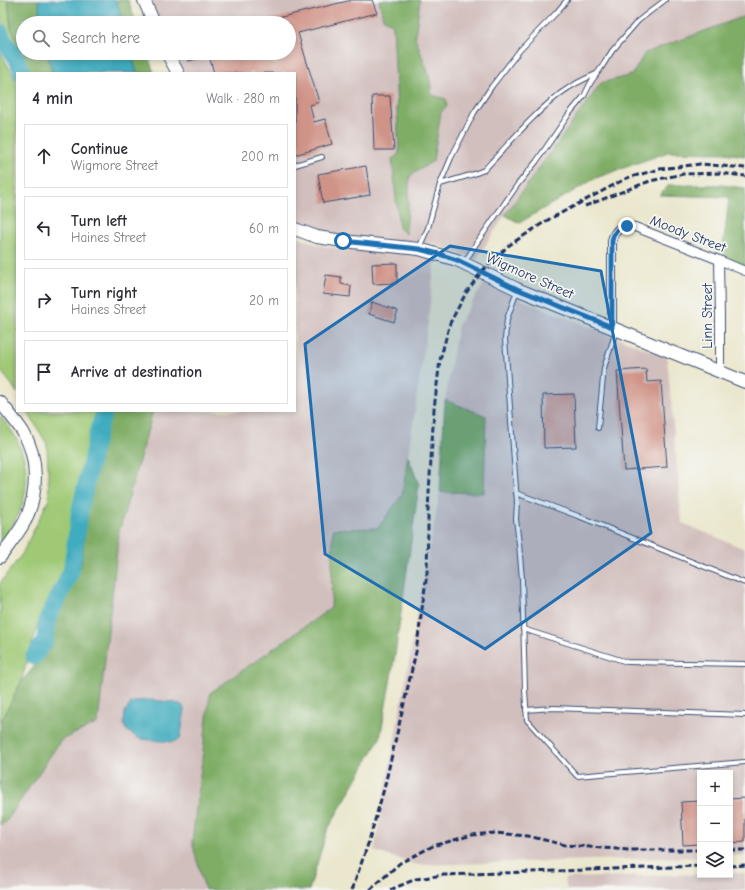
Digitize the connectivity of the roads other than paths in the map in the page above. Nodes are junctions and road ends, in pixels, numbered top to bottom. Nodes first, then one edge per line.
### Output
1 (567, 0) edge
2 (665, 0) edge
3 (146, 2) edge
4 (151, 16) edge
5 (171, 60) edge
6 (177, 72) edge
7 (597, 74) junction
8 (322, 157) dead end
9 (296, 165) edge
10 (440, 184) junction
11 (296, 229) edge
12 (419, 249) junction
13 (719, 260) junction
14 (464, 263) junction
15 (745, 271) edge
16 (517, 289) junction
17 (614, 328) junction
18 (720, 372) junction
19 (745, 382) edge
20 (0, 402) edge
21 (598, 428) dead end
22 (516, 494) junction
23 (0, 557) edge
24 (745, 583) edge
25 (523, 630) junction
26 (745, 664) edge
27 (526, 710) junction
28 (745, 715) edge
29 (745, 762) edge

1 - 10 lane
2 - 7 lane
3 - 4 street
5 - 6 street
7 - 10 lane
7 - 14 lane
8 - 9 lane
10 - 12 lane
11 - 12 street, Wigmore Street
12 - 14 street, Wigmore Street
13 - 15 street, Moody Street
13 - 17 street, Moody Street
13 - 18 street, Linn Street
14 - 16 street, Wigmore Street
16 - 17 street, Wigmore Street
16 - 22 lane
17 - 18 street, Wigmore Street
17 - 21 lane
18 - 19 street, Wigmore Street
20 - 23 street
22 - 24 lane
22 - 25 lane
25 - 26 lane
25 - 27 lane
27 - 28 lane
27 - 29 lane

